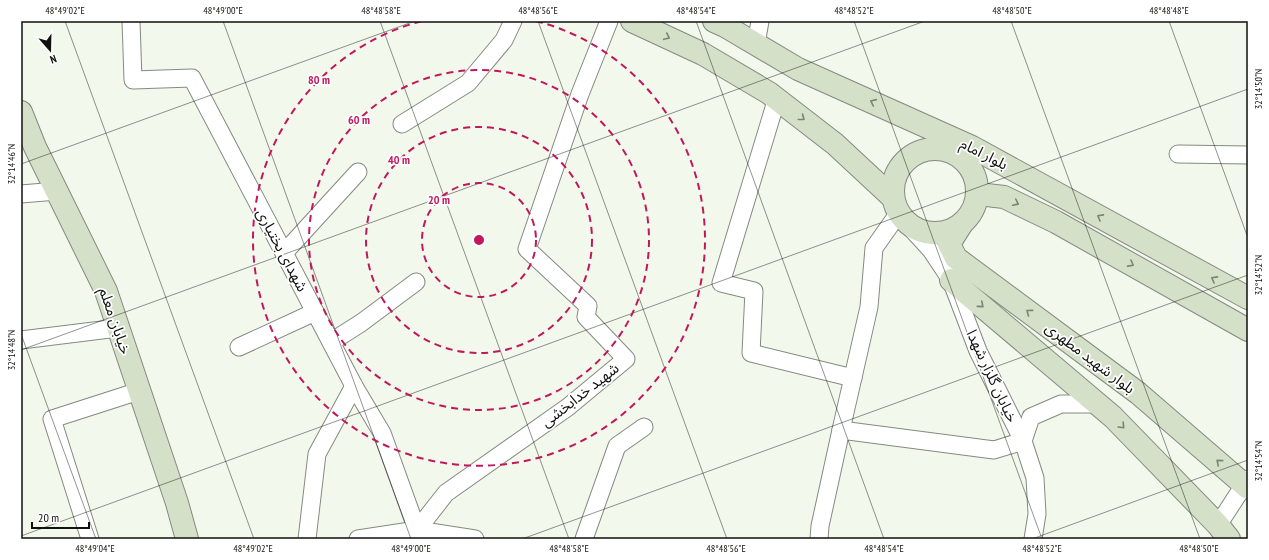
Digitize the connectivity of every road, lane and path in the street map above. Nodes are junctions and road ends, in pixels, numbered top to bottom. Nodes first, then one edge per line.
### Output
1 (131, 21) edge
2 (513, 21) edge
3 (609, 21) edge
4 (632, 21) edge
5 (714, 21) edge
6 (760, 21) edge
7 (756, 44) junction
8 (777, 98) junction
9 (21, 112) edge
10 (894, 112) junction
11 (402, 124) dead end
12 (1178, 154) dead end
13 (1248, 155) edge
14 (958, 156) junction
15 (1000, 162) junction
16 (358, 172) dead end
17 (57, 191) junction
18 (21, 194) edge
19 (978, 194) junction
20 (900, 213) junction
21 (961, 225) junction
22 (284, 253) junction
23 (951, 280) junction
24 (416, 282) dead end
25 (1248, 298) edge
26 (315, 312) junction
27 (118, 328) junction
28 (1248, 330) edge
29 (21, 340) edge
30 (331, 342) junction
31 (239, 347) dead end
32 (853, 378) junction
33 (354, 386) junction
34 (139, 391) junction
35 (1097, 404) junction
36 (644, 427) dead end
37 (841, 430) junction
38 (1023, 441) junction
39 (1247, 484) edge
40 (1224, 532) edge
41 (417, 535) edge
42 (90, 539) edge
43 (187, 539) edge
44 (307, 539) edge
45 (358, 539) edge
46 (475, 539) edge
47 (584, 539) edge
48 (819, 539) edge
49 (1033, 539) edge

1 - 22 street, شهدای بختیاری
2 - 11 street
3 - 41 street, شهید خدابخشی
4 -> 8 street
5 - 7 street, بلوار امام
6 - 7 street
10 -> 7 street, بلوار امام
8 -> 20 street
8 - 32 street
9 - 17 street, خیابان معلم
10 - 14 street
10 - 15 street, بلوار امام
12 - 13 street
14 - 15 street
14 - 19 street
14 - 20 street
25 -> 15 street, بلوار امام
16 - 22 street
17 - 18 street
17 - 27 street, خیابان معلم
19 - 21 street
19 -> 28 street
20 - 21 street
20 - 23 street, خیابان گلزار شهدا
20 - 32 street
39 -> 21 street, بلوار شهید مطهری
22 - 26 street, شهدای بختیاری
23 -> 35 street, بلوار شهید مطهری
23 - 38 street, خیابان گلزار شهدا
24 - 30 street
26 - 30 street, شهدای بختیاری
26 - 31 street
27 - 29 street
27 - 34 street, خیابان معلم
30 - 33 street, شهدای بختیاری
32 - 37 street
33 - 41 street, شهدای بختیاری
33 - 44 street
34 - 42 street
34 - 43 street, خیابان معلم
35 - 38 street
35 -> 40 street, بلوار شهید مطهری
36 - 47 street
37 - 38 street
37 - 48 street
38 - 49 street, خیابان گلزار شهدا
39 - 40 street
41 - 45 street
41 - 46 street

